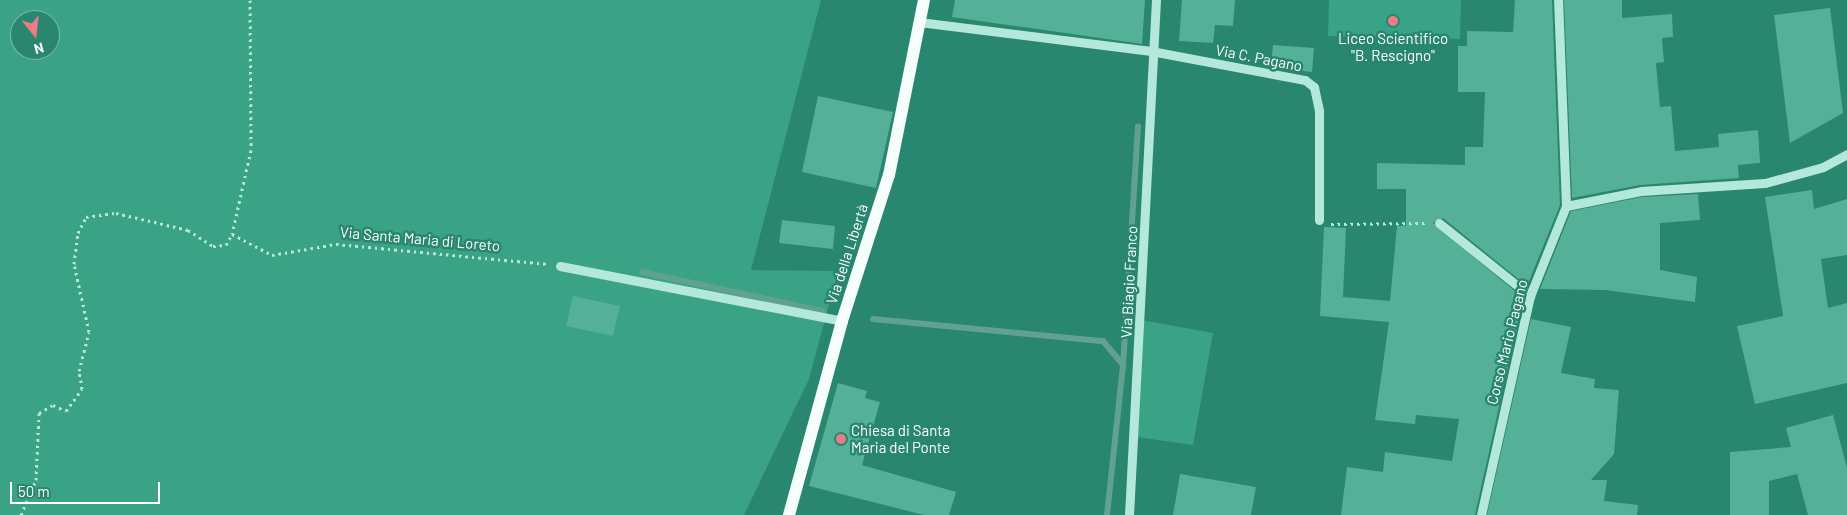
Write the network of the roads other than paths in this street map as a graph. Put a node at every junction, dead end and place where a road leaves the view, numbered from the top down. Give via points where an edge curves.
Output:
1 (924, 0) edge
2 (1156, 0) edge
3 (1558, 0) edge
4 (919, 22) junction
5 (1151, 51) junction
6 (1847, 154) edge
7 (1566, 206) junction
8 (1318, 220) road end
9 (1440, 224) road end
10 (560, 266) road end
11 (1530, 296) junction
12 (842, 321) junction
13 (789, 515) edge
14 (1129, 515) edge
15 (1481, 515) edge

1 - 4 main road, Via della Libertà
2 - 5 street, Via Biagio Franco
3 - 7 street, Corso Mario Pagano
4 - 5 street, Via C. Pagano
4 - 12 main road, Via della Libertà via 889,175
5 - 8 street, Via C. Pagano via 1305,80 1314,88 1319,111
5 - 14 street, Via Biagio Franco via 1153,100
6 - 7 street via 1823,167 1765,183 1641,191
7 - 11 street, Corso Mario Pagano
9 - 11 street
10 - 12 street
11 - 15 street, Corso Mario Pagano
12 - 13 main road, Via della Libertà

